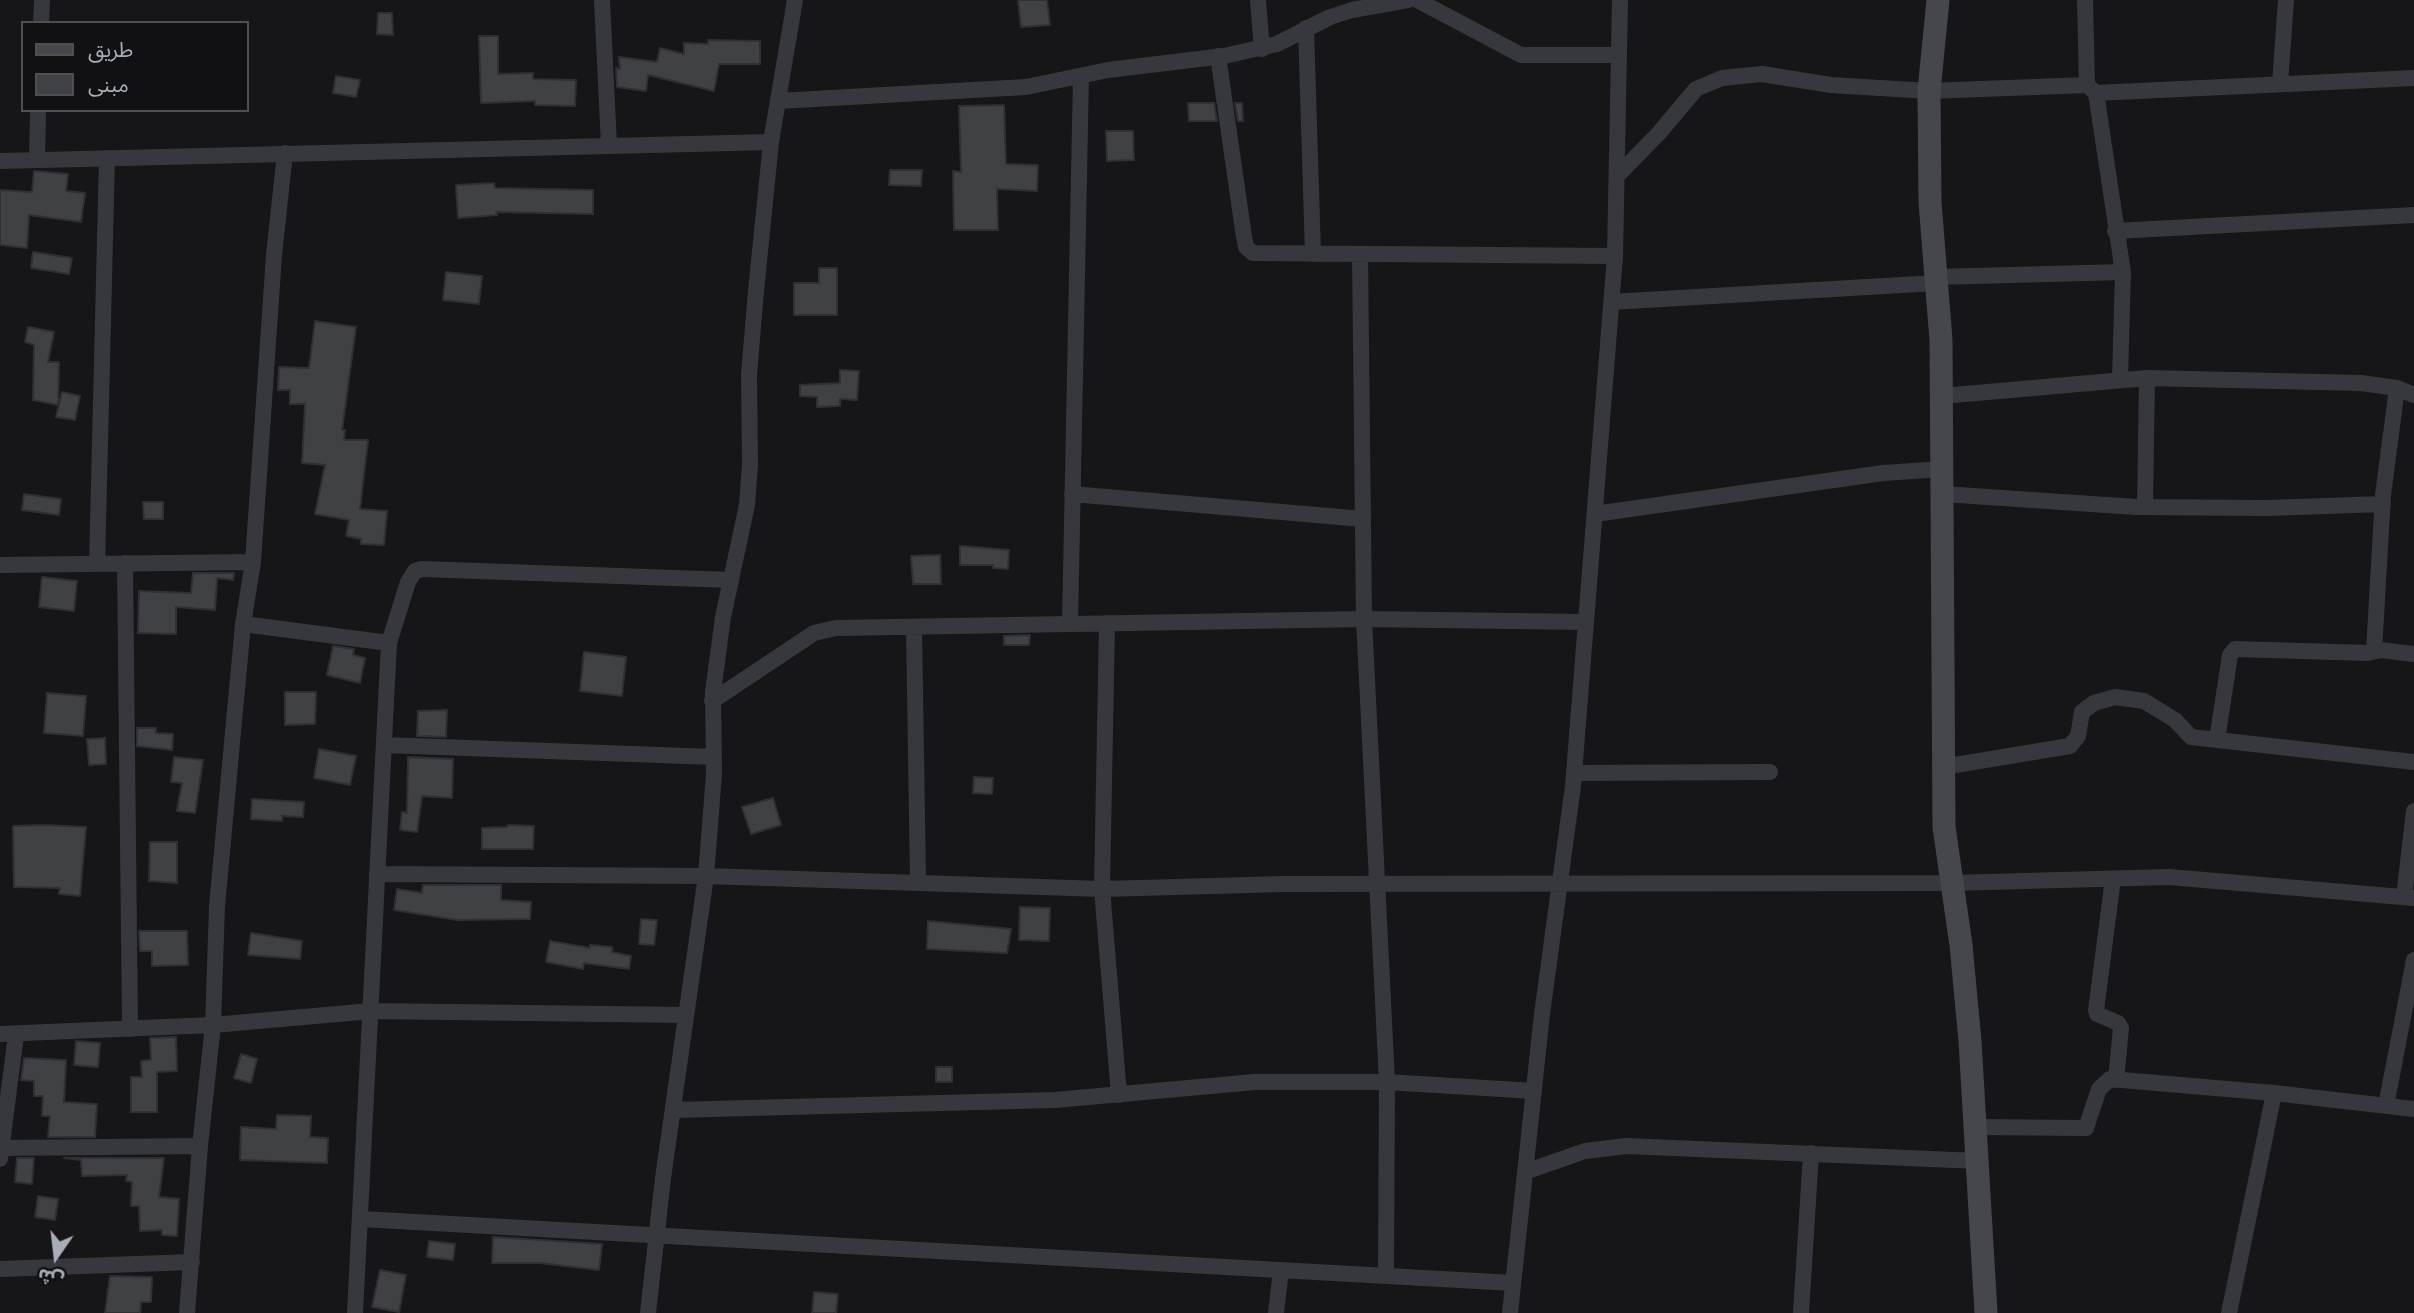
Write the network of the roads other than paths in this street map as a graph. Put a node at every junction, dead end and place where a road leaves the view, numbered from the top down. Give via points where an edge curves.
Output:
1 (42, 0) edge
2 (602, 0) edge
3 (795, 0) edge
4 (1258, 0) edge
5 (1356, 0) edge
6 (1408, 0) edge
7 (1417, 0) edge
8 (1620, 0) edge
9 (1938, 0) edge
10 (2084, 0) edge
11 (2286, 0) edge
12 (1374, 6) junction
13 (41, 21) edge
14 (1306, 28) junction
15 (1262, 49) junction
16 (1619, 55) junction
17 (1218, 56) junction
18 (1081, 76) junction
19 (2414, 78) edge
20 (2280, 84) junction
21 (2092, 89) junction
22 (1929, 91) junction
23 (778, 101) junction
24 (38, 112) edge
25 (771, 142) junction
26 (609, 145) junction
27 (285, 153) junction
28 (107, 158) junction
29 (0, 160) edge
30 (37, 160) junction
31 (1616, 176) junction
32 (2414, 215) edge
33 (2115, 231) junction
34 (1313, 254) junction
35 (1360, 254) junction
36 (1615, 256) junction
37 (2123, 272) junction
38 (1936, 280) junction
39 (1611, 302) junction
40 (2120, 379) junction
41 (2147, 379) junction
42 (2397, 388) junction
43 (2414, 395) edge
44 (1942, 396) junction
45 (1943, 469) junction
46 (1072, 494) junction
47 (1943, 494) junction
48 (2383, 504) junction
49 (2145, 507) junction
50 (1595, 514) junction
51 (1363, 519) junction
52 (253, 562) junction
53 (125, 563) junction
54 (97, 564) junction
55 (0, 565) edge
56 (731, 580) junction
57 (1364, 619) junction
58 (1586, 622) junction
59 (1107, 623) junction
60 (243, 624) junction
61 (1070, 624) junction
62 (914, 627) junction
63 (389, 643) junction
64 (2374, 650) junction
65 (2414, 654) edge
66 (712, 701) junction
67 (2217, 740) junction
68 (384, 745) junction
69 (714, 757) junction
70 (2414, 762) edge
71 (1942, 767) junction
72 (1770, 772) dead end
73 (1574, 773) junction
74 (2414, 811) edge
75 (377, 874) junction
76 (705, 876) junction
77 (2113, 878) junction
78 (918, 882) junction
79 (1952, 883) junction
80 (1379, 885) junction
81 (1560, 886) junction
82 (1102, 889) junction
83 (2409, 897) edge
84 (2414, 960) edge
85 (371, 1011) junction
86 (686, 1015) junction
87 (213, 1025) junction
88 (130, 1029) junction
89 (8, 1034) edge
90 (2116, 1080) junction
91 (1387, 1082) junction
92 (1534, 1091) junction
93 (2274, 1093) junction
94 (1119, 1095) junction
95 (2386, 1106) junction
96 (2414, 1109) edge
97 (673, 1110) junction
98 (1977, 1127) junction
99 (200, 1146) junction
100 (1811, 1153) junction
101 (1, 1154) edge
102 (1978, 1161) junction
103 (1525, 1172) junction
104 (361, 1219) junction
105 (657, 1234) junction
106 (192, 1262) junction
107 (0, 1269) edge
108 (1281, 1270) junction
109 (1387, 1276) junction
110 (1513, 1283) junction
111 (187, 1313) edge
112 (355, 1313) edge
113 (648, 1313) edge
114 (1276, 1313) edge
115 (1510, 1313) edge
116 (1801, 1313) edge
117 (1986, 1313) edge
118 (2229, 1313) edge

1 - 13 street
2 - 26 street
3 - 23 street
4 - 15 street
5 - 12 street
6 - 12 street
7 - 16 street via 1521,55
8 - 16 street
9 - 22 street
10 - 21 street
11 - 20 street
12 - 14 street
14 - 15 street
14 - 34 street
15 - 17 street
16 - 31 street
17 - 18 street
17 - 34 street via 1246,247 1252,253
18 - 23 street via 984,91
18 - 46 street
19 - 20 street
20 - 21 street
21 - 22 street
21 - 33 street
22 - 31 street via 1831,85 1762,74 1723,78 1696,89
22 - 38 street
23 - 25 street
24 - 30 street
25 - 26 street
25 - 56 street via 749,375 748,497
26 - 27 street
27 - 28 street
27 - 52 street
28 - 30 street
28 - 54 street
29 - 30 street
31 - 36 street
32 - 33 street
33 - 37 street
34 - 35 street
35 - 36 street
35 - 51 street
36 - 39 street
37 - 38 street
37 - 40 street
38 - 39 street
38 - 44 street
39 - 50 street
40 - 41 street
40 - 44 street
41 - 42 street via 2361,383
41 - 49 street
42 - 43 street
42 - 48 street
44 - 45 street
45 - 47 street
45 - 50 street via 1882,473
46 - 51 street
46 - 61 street
47 - 49 street
47 - 71 street
48 - 49 street
48 - 64 street
50 - 58 street
51 - 57 street
52 - 53 street
52 - 60 street
53 - 54 street
53 - 88 street
54 - 55 street
56 - 63 street via 422,569 408,582
56 - 66 street
57 - 58 street
57 - 59 street
57 - 80 street
58 - 73 street
59 - 61 street
59 - 82 street
60 - 63 street
60 - 87 street via 217,906
61 - 62 street
62 - 66 street via 836,628 814,633
62 - 78 street
63 - 68 street
64 - 65 street
64 - 67 street via 2235,649 2230,655
66 - 69 street
67 - 70 street
67 - 71 street via 2191,737 2175,720 2144,701 2115,697 2082,712 2078,736 2070,746
68 - 69 street
68 - 75 street
69 - 76 street
71 - 79 street
72 - 73 street
73 - 81 street
74 - 83 street
75 - 76 street
75 - 85 street
76 - 78 street
76 - 86 street
77 - 79 street
77 - 83 street via 2169,877
77 - 90 street via 2096,1010 2121,1028
78 - 82 street
79 - 81 street
79 - 98 street
80 - 81 street
80 - 82 street
80 - 91 street
81 - 92 street
82 - 94 street
84 - 95 street
85 - 86 street
85 - 87 street
85 - 104 street
86 - 97 street
87 - 88 street
87 - 99 street
88 - 89 street
89 - 101 street
90 - 93 street
90 - 98 street via 2103,1082 2086,1128
91 - 92 street
91 - 94 street via 1255,1082
91 - 109 street
92 - 103 street
93 - 95 street
93 - 118 street
94 - 97 street
95 - 96 street
97 - 105 street
98 - 102 street
99 - 101 street
99 - 106 street
100 - 102 street
100 - 103 street via 1626,1146 1586,1151
100 - 116 street
102 - 117 street
103 - 110 street
104 - 105 street
104 - 112 street
105 - 108 street
105 - 113 street
106 - 107 street
106 - 111 street
108 - 109 street
108 - 114 street
109 - 110 street
110 - 115 street

